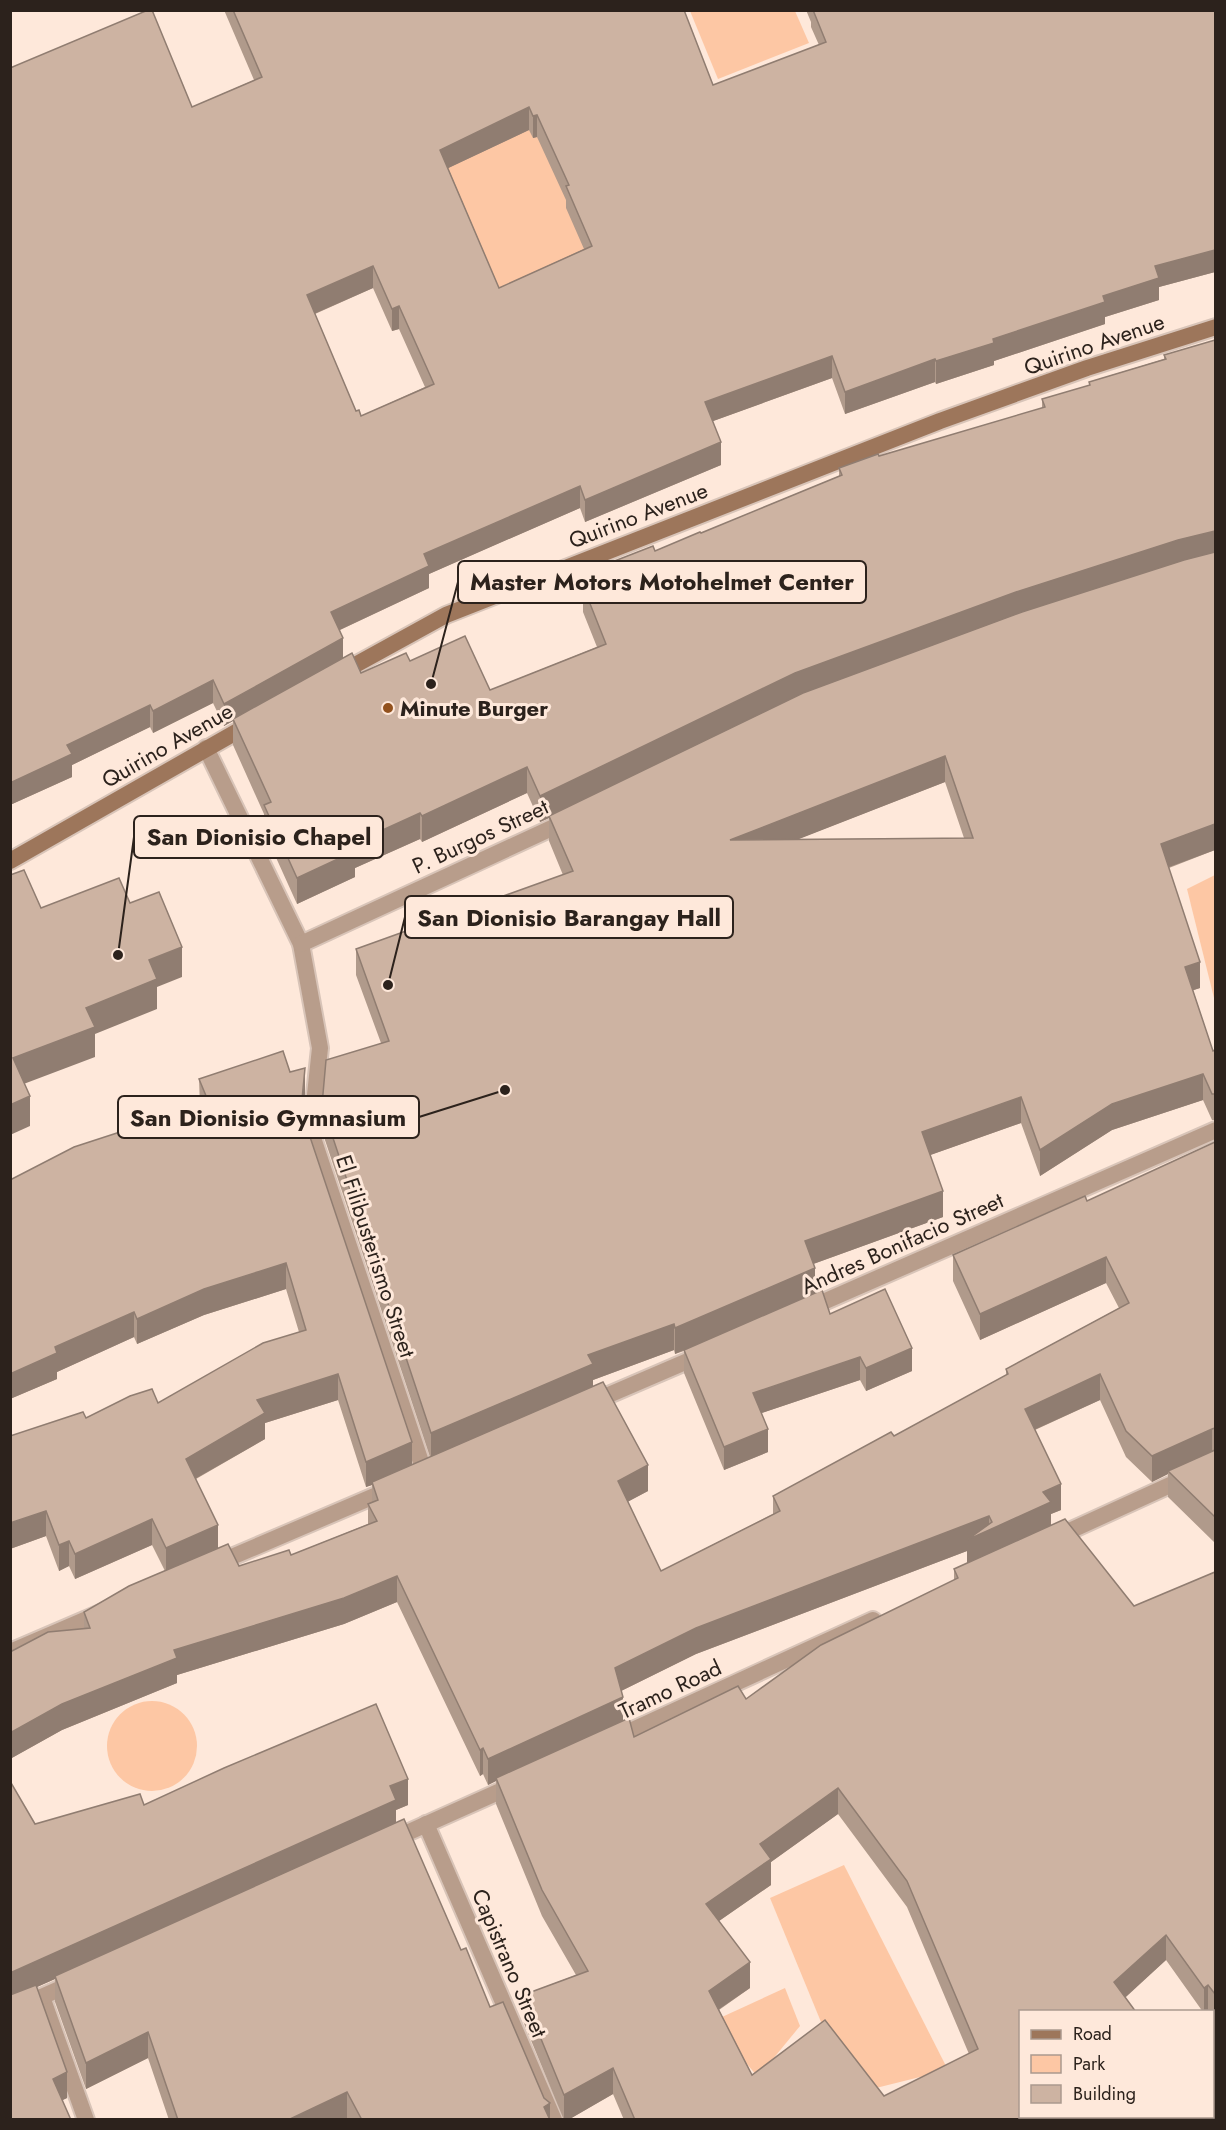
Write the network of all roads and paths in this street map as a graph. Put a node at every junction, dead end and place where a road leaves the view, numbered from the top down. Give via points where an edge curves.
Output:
1 (1215, 327) edge
2 (321, 685) edge
3 (269, 714) edge
4 (206, 748) junction
5 (586, 811) edge
6 (10, 861) edge
7 (301, 944) junction
8 (1215, 1130) edge
9 (794, 1314) edge
10 (719, 1347) edge
11 (578, 1408) edge
12 (1215, 1464) edge
13 (1032, 1548) edge
14 (196, 1572) edge
15 (120, 1605) edge
16 (889, 1613) edge
17 (10, 1652) edge
18 (603, 1744) edge
19 (530, 1777) edge
20 (426, 1824) junction
21 (372, 1848) edge
22 (92, 1974) edge
23 (42, 1997) junction
24 (10, 2011) edge
25 (86, 2120) edge
26 (554, 2120) edge

1 - 2 main road, Quirino Avenue via 940,421 457,611
3 - 4 main road, Quirino Avenue
4 - 6 main road, Quirino Avenue
4 - 7 street, El Filibusterismo Street
5 - 7 street, P. Burgos Street
7 - 14 street, El Filibusterismo Street via 320,1048 311,1132 420,1477
8 - 9 street, Andres Bonifacio Street
10 - 11 street
12 - 13 street
15 - 17 street
16 - 18 street, Tramo Road
19 - 20 street
20 - 21 street
20 - 26 street, Capistrano Street
22 - 23 street
23 - 24 street
23 - 25 street

